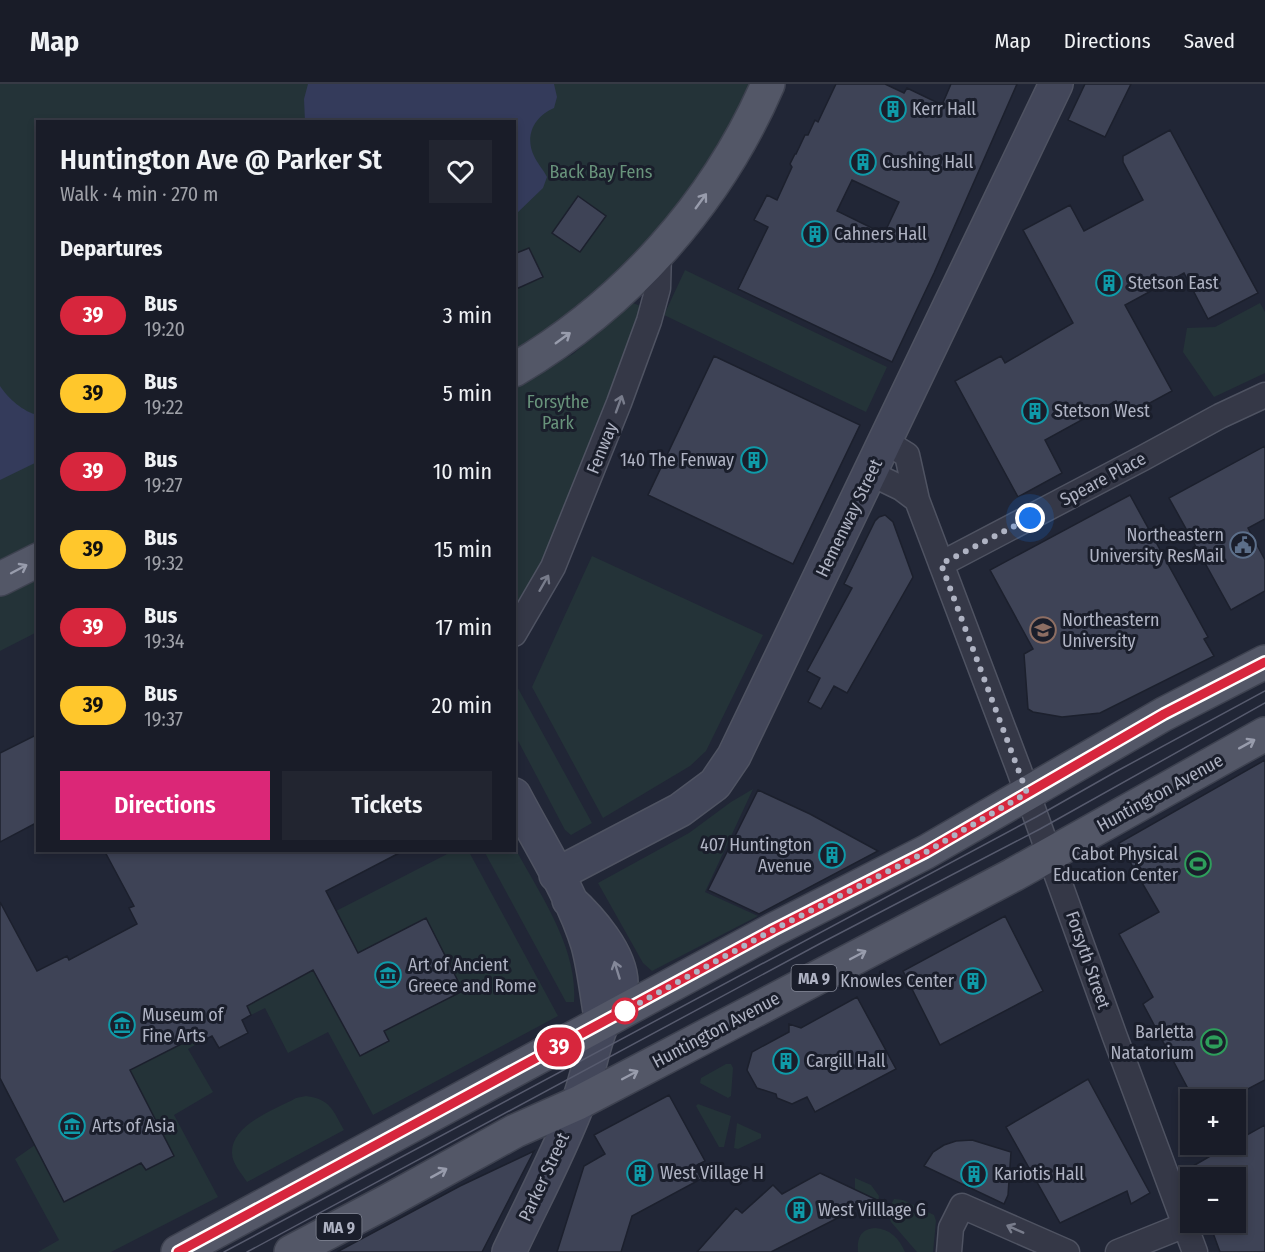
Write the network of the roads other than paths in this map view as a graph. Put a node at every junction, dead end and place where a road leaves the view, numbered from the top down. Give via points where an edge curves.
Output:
1 (768, 84) edge
2 (1056, 84) edge
3 (659, 252) junction
4 (516, 369) edge
5 (1265, 395) edge
6 (886, 442) junction
7 (870, 473) junction
8 (917, 500) junction
9 (36, 561) edge
10 (941, 564) junction
11 (0, 579) edge
12 (516, 631) edge
13 (1265, 662) edge
14 (1265, 734) edge
15 (1027, 793) junction
16 (516, 799) edge
17 (1050, 855) junction
18 (563, 888) junction
19 (602, 1023) junction
20 (578, 1103) junction
21 (1180, 1212) edge
22 (1180, 1227) edge
23 (1188, 1233) edge
24 (178, 1252) edge
25 (291, 1252) edge
26 (509, 1252) edge
27 (949, 1252) edge
28 (1067, 1252) edge
29 (1118, 1252) edge
30 (1195, 1252) edge

3 -> 1 main road via 730,159
2 - 6 main road, Hemenway Street
4 -> 3 main road via 591,317
12 -> 3 street, Fenway via 553,567 608,434 649,321 658,288
5 - 10 street, Speare Place
6 - 7 main road, Hemenway Street
6 - 8 street, Forsyth Street via 906,455
7 - 8 street
7 - 18 main road, Hemenway Street via 734,756 715,784
8 - 10 street, Forsyth Street
11 -> 9 main road
10 - 15 street, Forsyth Street
13 - 15 main road via 1164,714
17 -> 14 main road, Huntington Avenue / MA 9
15 - 17 street, Forsyth Street
15 - 19 main road via 926,852
16 - 18 main road, Parker Street
20 -> 17 main road, Huntington Avenue / MA 9
17 - 21 street, Forsyth Street
18 - 19 main road, Parker Street via 600,934 619,973 620,992
19 - 20 main road, Parker Street
19 - 24 main road
25 -> 20 main road, Huntington Avenue / MA 9 via 515,1131
20 - 26 main road, Parker Street
22 - 29 street
23 - 30 street, Forsyth Street
28 -> 27 street via 962,1206 951,1228

